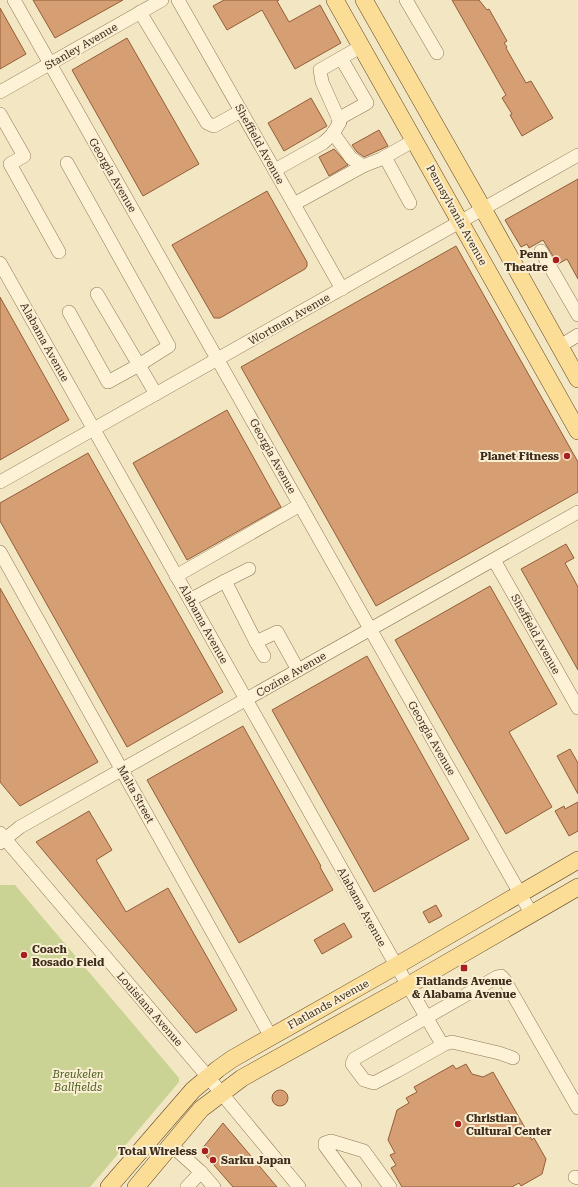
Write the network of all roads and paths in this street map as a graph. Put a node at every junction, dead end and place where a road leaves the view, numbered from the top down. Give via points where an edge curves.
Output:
1 (14, 0) edge
2 (162, 0) edge
3 (178, 0) edge
4 (335, 0) edge
5 (364, 0) edge
6 (406, 0) edge
7 (140, 12) junction
8 (362, 46) junction
9 (437, 53) dead end
10 (341, 58) junction
11 (50, 64) junction
12 (0, 92) edge
13 (241, 111) junction
14 (0, 114) edge
15 (338, 120) junction
16 (334, 133) junction
17 (415, 140) junction
18 (578, 155) edge
19 (385, 157) junction
20 (67, 163) dead end
21 (363, 166) junction
22 (274, 170) junction
23 (410, 203) dead end
24 (294, 204) junction
25 (483, 209) junction
26 (461, 221) junction
27 (541, 251) dead end
28 (59, 252) dead end
29 (0, 263) edge
30 (342, 289) junction
31 (97, 294) dead end
32 (69, 312) dead end
33 (578, 316) edge
34 (578, 335) edge
35 (560, 346) junction
36 (218, 359) junction
37 (139, 365) junction
38 (578, 379) edge
39 (156, 394) junction
40 (94, 429) junction
41 (578, 430) edge
42 (0, 482) edge
43 (300, 505) junction
44 (578, 512) edge
45 (0, 552) edge
46 (494, 560) junction
47 (248, 569) dead end
48 (176, 576) junction
49 (225, 582) junction
50 (190, 600) junction
51 (370, 629) junction
52 (256, 642) junction
53 (264, 656) dead end
54 (298, 670) junction
55 (246, 700) junction
56 (578, 708) edge
57 (122, 769) junction
58 (2, 838) edge
59 (578, 860) edge
60 (578, 886) edge
61 (520, 893) junction
62 (531, 913) junction
63 (396, 966) junction
64 (407, 986) junction
65 (427, 1018) junction
66 (271, 1037) junction
67 (439, 1039) dead end
68 (513, 1058) dead end
69 (208, 1077) junction
70 (222, 1093) junction
71 (578, 1108) edge
72 (171, 1145) junction
73 (201, 1172) junction
74 (109, 1187) edge
75 (136, 1187) edge
76 (187, 1187) edge
77 (214, 1187) edge
78 (299, 1187) edge
79 (355, 1187) edge
80 (390, 1187) edge

1 - 11 street, Georgia Avenue
2 - 7 street, Stanley Avenue
3 - 13 street, Sheffield Avenue
4 - 8 main road, Pennsylvania Avenue
5 - 25 main road
6 - 9 street
7 - 11 street, Stanley Avenue
7 - 13 street via 207,123 214,126
8 - 10 street
8 - 17 main road, Pennsylvania Avenue
10 - 15 street via 320,70 322,82
10 - 15 street via 367,103
11 - 12 street, Stanley Avenue
11 - 36 street, Georgia Avenue
13 - 22 street, Sheffield Avenue
14 - 28 street via 24,156 10,164
15 - 16 street via 340,122
16 - 21 street via 351,158
16 - 22 street via 323,143
17 - 19 street
17 - 26 main road, Pennsylvania Avenue
18 - 25 street, Wortman Avenue
19 - 21 street
19 - 23 street
20 - 37 street via 169,346
21 - 24 street
22 - 24 street, Sheffield Avenue
24 - 30 street, Sheffield Avenue
25 - 26 street, Wortman Avenue
25 - 35 main road
26 - 30 street, Wortman Avenue
26 - 41 main road, Pennsylvania Avenue
27 - 33 street
29 - 40 street, Alabama Avenue
30 - 36 street, Wortman Avenue
31 - 37 street
32 - 37 street via 108,382
34 - 35 street
35 - 38 main road
36 - 39 street, Wortman Avenue
36 - 43 street, Georgia Avenue
37 - 39 street
39 - 40 street, Wortman Avenue
40 - 42 street, Wortman Avenue
40 - 48 street, Alabama Avenue
43 - 48 street
43 - 51 street, Georgia Avenue
44 - 46 street, Cozine Avenue
45 - 57 street, Malta Street
46 - 51 street, Cozine Avenue
46 - 56 street, Sheffield Avenue
47 - 49 street
48 - 50 street, Alabama Avenue
49 - 50 street
49 - 52 street
50 - 55 street, Alabama Avenue
51 - 54 street, Cozine Avenue
51 - 61 street, Georgia Avenue
52 - 53 street
52 - 54 street via 277,632
54 - 55 street, Cozine Avenue
55 - 57 street, Cozine Avenue
55 - 63 street, Alabama Avenue
57 - 58 street, Cozine Avenue
57 - 66 street, Malta Street
58 - 69 street, Louisiana Avenue
59 - 61 main road, Flatlands Avenue
60 - 62 main road, Flatlands Avenue
61 - 62 street, Georgia Avenue
61 - 63 main road, Flatlands Avenue
62 - 64 main road, Flatlands Avenue
63 - 64 street, Alabama Avenue
63 - 66 main road, Flatlands Avenue
64 - 65 street, Alabama Avenue
64 - 70 main road, Flatlands Avenue via 242,1078
65 - 67 street, Alabama Avenue
65 - 68 street via 354,1059 352,1064 362,1078 374,1083 452,1042
65 - 71 street via 501,976
66 - 69 main road, Flatlands Avenue via 232,1059
69 - 70 street, Louisiana Avenue
69 - 74 main road, Flatlands Avenue via 193,1090
70 - 72 main road, Flatlands Avenue via 201,1109
70 - 78 street, Louisiana Avenue
72 - 73 street
72 - 75 main road, Flatlands Avenue
73 - 76 street
73 - 77 street
79 - 80 street via 325,1143 331,1141 364,1151

